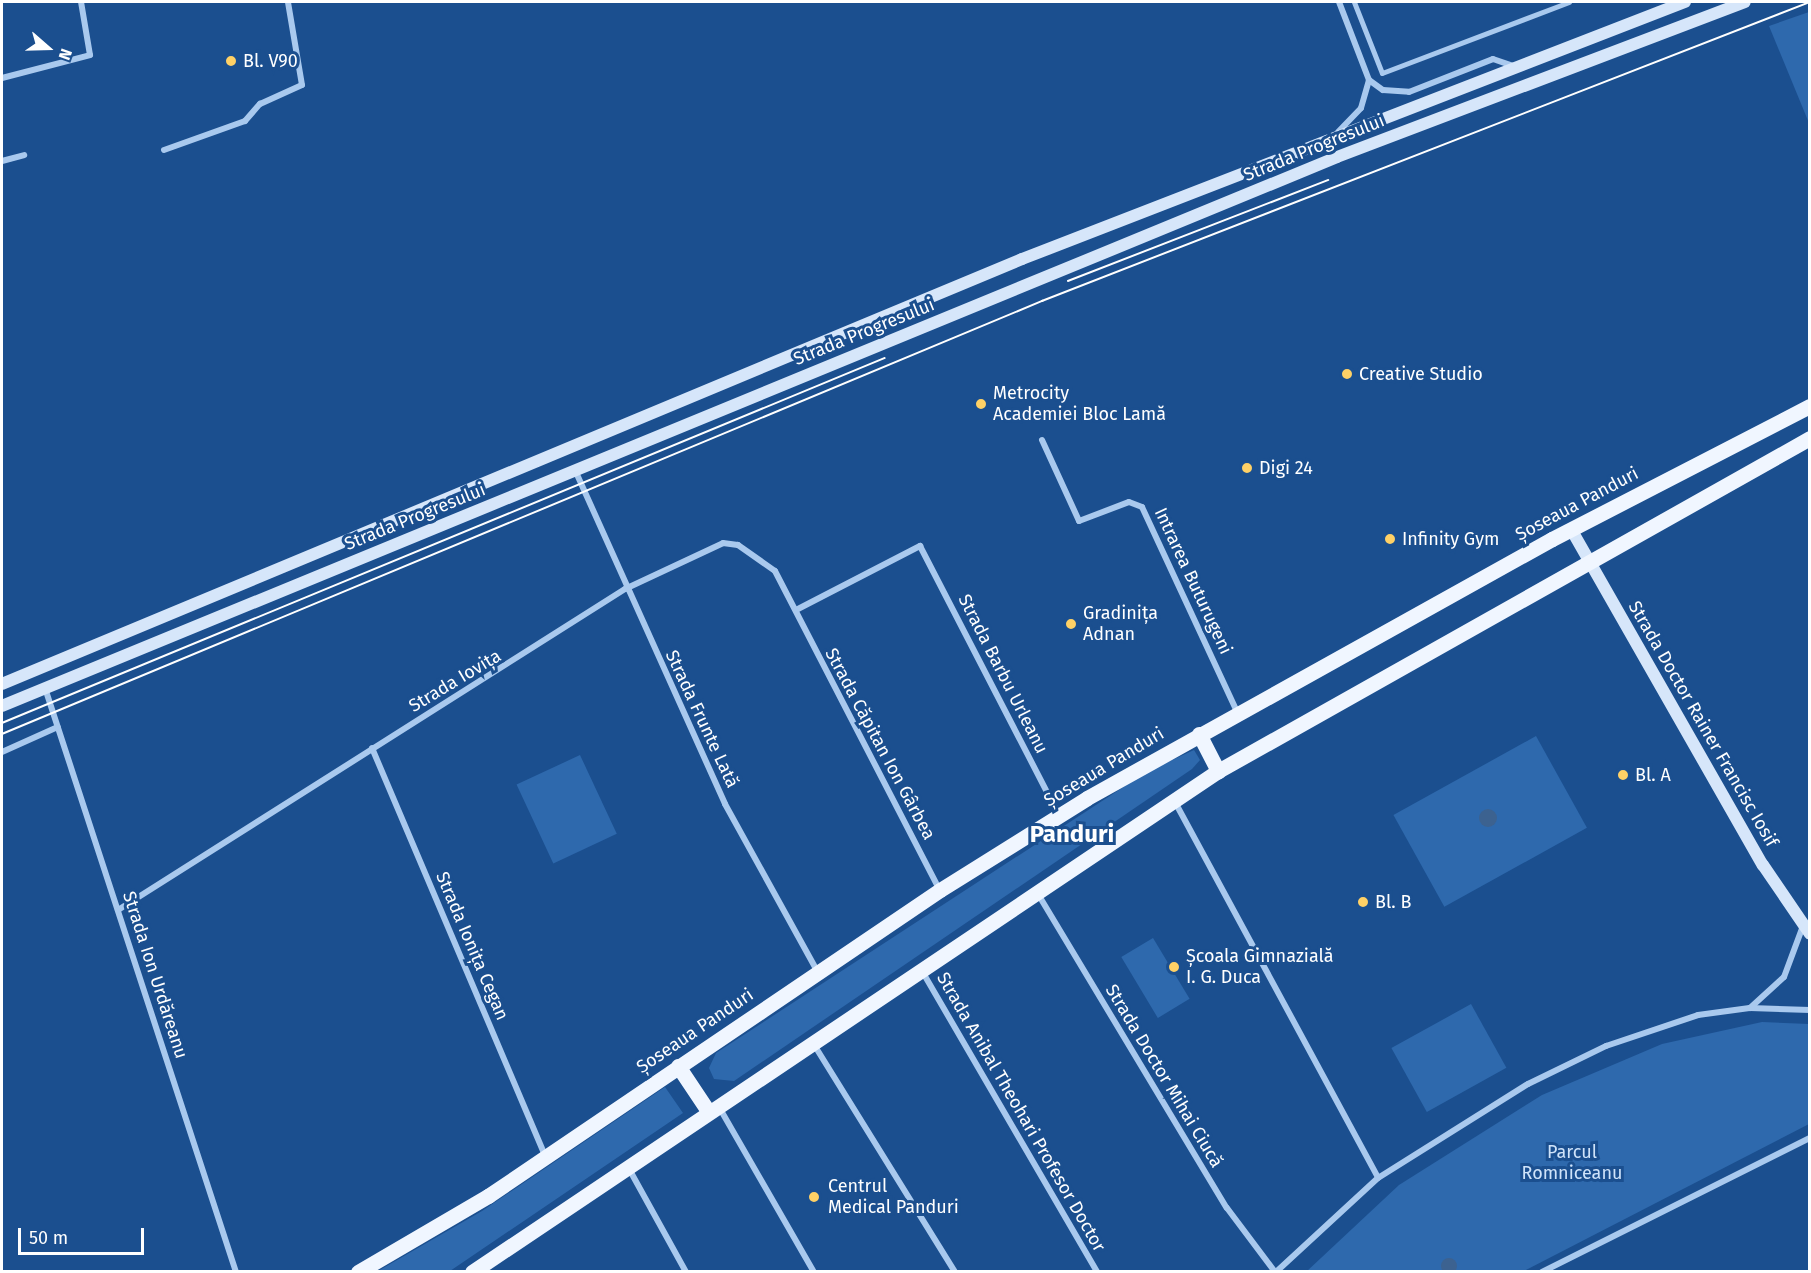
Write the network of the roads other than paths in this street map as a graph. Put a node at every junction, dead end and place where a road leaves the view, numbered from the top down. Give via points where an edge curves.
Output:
1 (81, 2) edge
2 (288, 2) edge
3 (1339, 2) edge
4 (1354, 2) edge
5 (1569, 2) edge
6 (1684, 2) edge
7 (1744, 2) edge
8 (1513, 66) junction
9 (2, 78) edge
10 (1370, 80) junction
11 (1337, 133) junction
12 (164, 150) dead end
13 (24, 155) dead end
14 (2, 161) edge
15 (1203, 188) junction
16 (1210, 209) junction
17 (1809, 406) edge
18 (1809, 438) edge
19 (1042, 440) dead end
20 (566, 449) junction
21 (575, 470) junction
22 (1571, 529) junction
23 (1588, 561) junction
24 (625, 589) junction
25 (796, 610) junction
26 (37, 669) junction
27 (2, 684) edge
28 (45, 688) junction
29 (2, 706) edge
30 (1237, 712) junction
31 (57, 727) junction
32 (1199, 734) junction
33 (372, 748) junction
34 (2, 752) edge
35 (1218, 771) junction
36 (1173, 799) junction
37 (1059, 815) junction
38 (940, 890) junction
39 (1035, 890) junction
40 (118, 910) junction
41 (1806, 930) edge
42 (920, 968) junction
43 (817, 972) junction
44 (1750, 1008) junction
45 (1809, 1010) edge
46 (812, 1040) junction
47 (678, 1066) junction
48 (712, 1107) junction
49 (1809, 1138) edge
50 (544, 1156) junction
51 (627, 1166) junction
52 (1378, 1178) junction
53 (236, 1272) edge
54 (358, 1272) edge
55 (472, 1272) edge
56 (686, 1272) edge
57 (814, 1272) edge
58 (955, 1272) edge
59 (1097, 1272) edge
60 (1276, 1272) edge
61 (1542, 1272) edge

1 - 9 street via 90,55
2 - 12 street via 302,85 260,104 244,120
3 - 10 street
4 - 5 street via 1382,73
6 - 8 main road, Strada Progresului
7 - 16 main road, Strada Progresului
8 - 10 street via 1493,59 1409,92 1383,90
8 - 11 main road, Strada Progresului
10 - 11 street via 1361,108
11 - 15 main road, Strada Progresului
13 - 14 street
15 - 16 main road
15 - 20 main road, Strada Progresului
16 - 21 main road, Strada Progresului
17 - 22 main road, Șoseaua Panduri
18 - 23 main road
19 - 30 street, Intrarea Buturugeni via 1079,521 1130,502 1142,507
20 - 21 main road
20 - 26 main road, Strada Progresului
21 - 24 street, Strada Frunte Lată
21 - 28 main road, Strada Progresului
22 - 23 main road, Strada Doctor Rainer Francisc Iosif
22 - 30 main road, Șoseaua Panduri
23 - 35 main road
23 - 41 main road, Strada Doctor Rainer Francisc Iosif
24 - 25 street, Strada Iovița via 723,543 738,545 775,571
24 - 33 street, Strada Iovița
24 - 43 street, Strada Frunte Lată via 725,804
25 - 37 street, Strada Barbu Urleanu via 920,546
25 - 38 street, Strada Căpitan Ion Gârbea
26 - 27 main road, Strada Progresului
26 - 28 main road
28 - 29 main road, Strada Progresului
28 - 31 street, Strada Ion Urdăreanu
30 - 32 main road, Șoseaua Panduri
31 - 34 street
31 - 40 street, Strada Ion Urdăreanu
32 - 35 main road
32 - 37 main road, Șoseaua Panduri
33 - 40 street, Strada Iovița
33 - 50 street, Strada Ionița Cegan
35 - 36 main road
36 - 39 main road
36 - 52 street
37 - 38 main road, Șoseaua Panduri
38 - 43 main road, Șoseaua Panduri
39 - 42 main road
39 - 60 street, Strada Doctor Mihai Ciucă via 1227,1208
40 - 53 street, Strada Ion Urdăreanu
41 - 44 street via 1784,977
42 - 46 main road
42 - 59 street, Strada Anibal Theohari Profesor Doctor
43 - 47 main road, Șoseaua Panduri
44 - 45 street
44 - 52 street via 1680,1019 1605,1046 1528,1084
46 - 48 main road
46 - 58 street
47 - 48 main road
47 - 50 main road, Șoseaua Panduri
48 - 51 main road
48 - 57 street
49 - 61 street
50 - 54 main road, Șoseaua Panduri
51 - 55 main road
51 - 56 street
52 - 60 street

